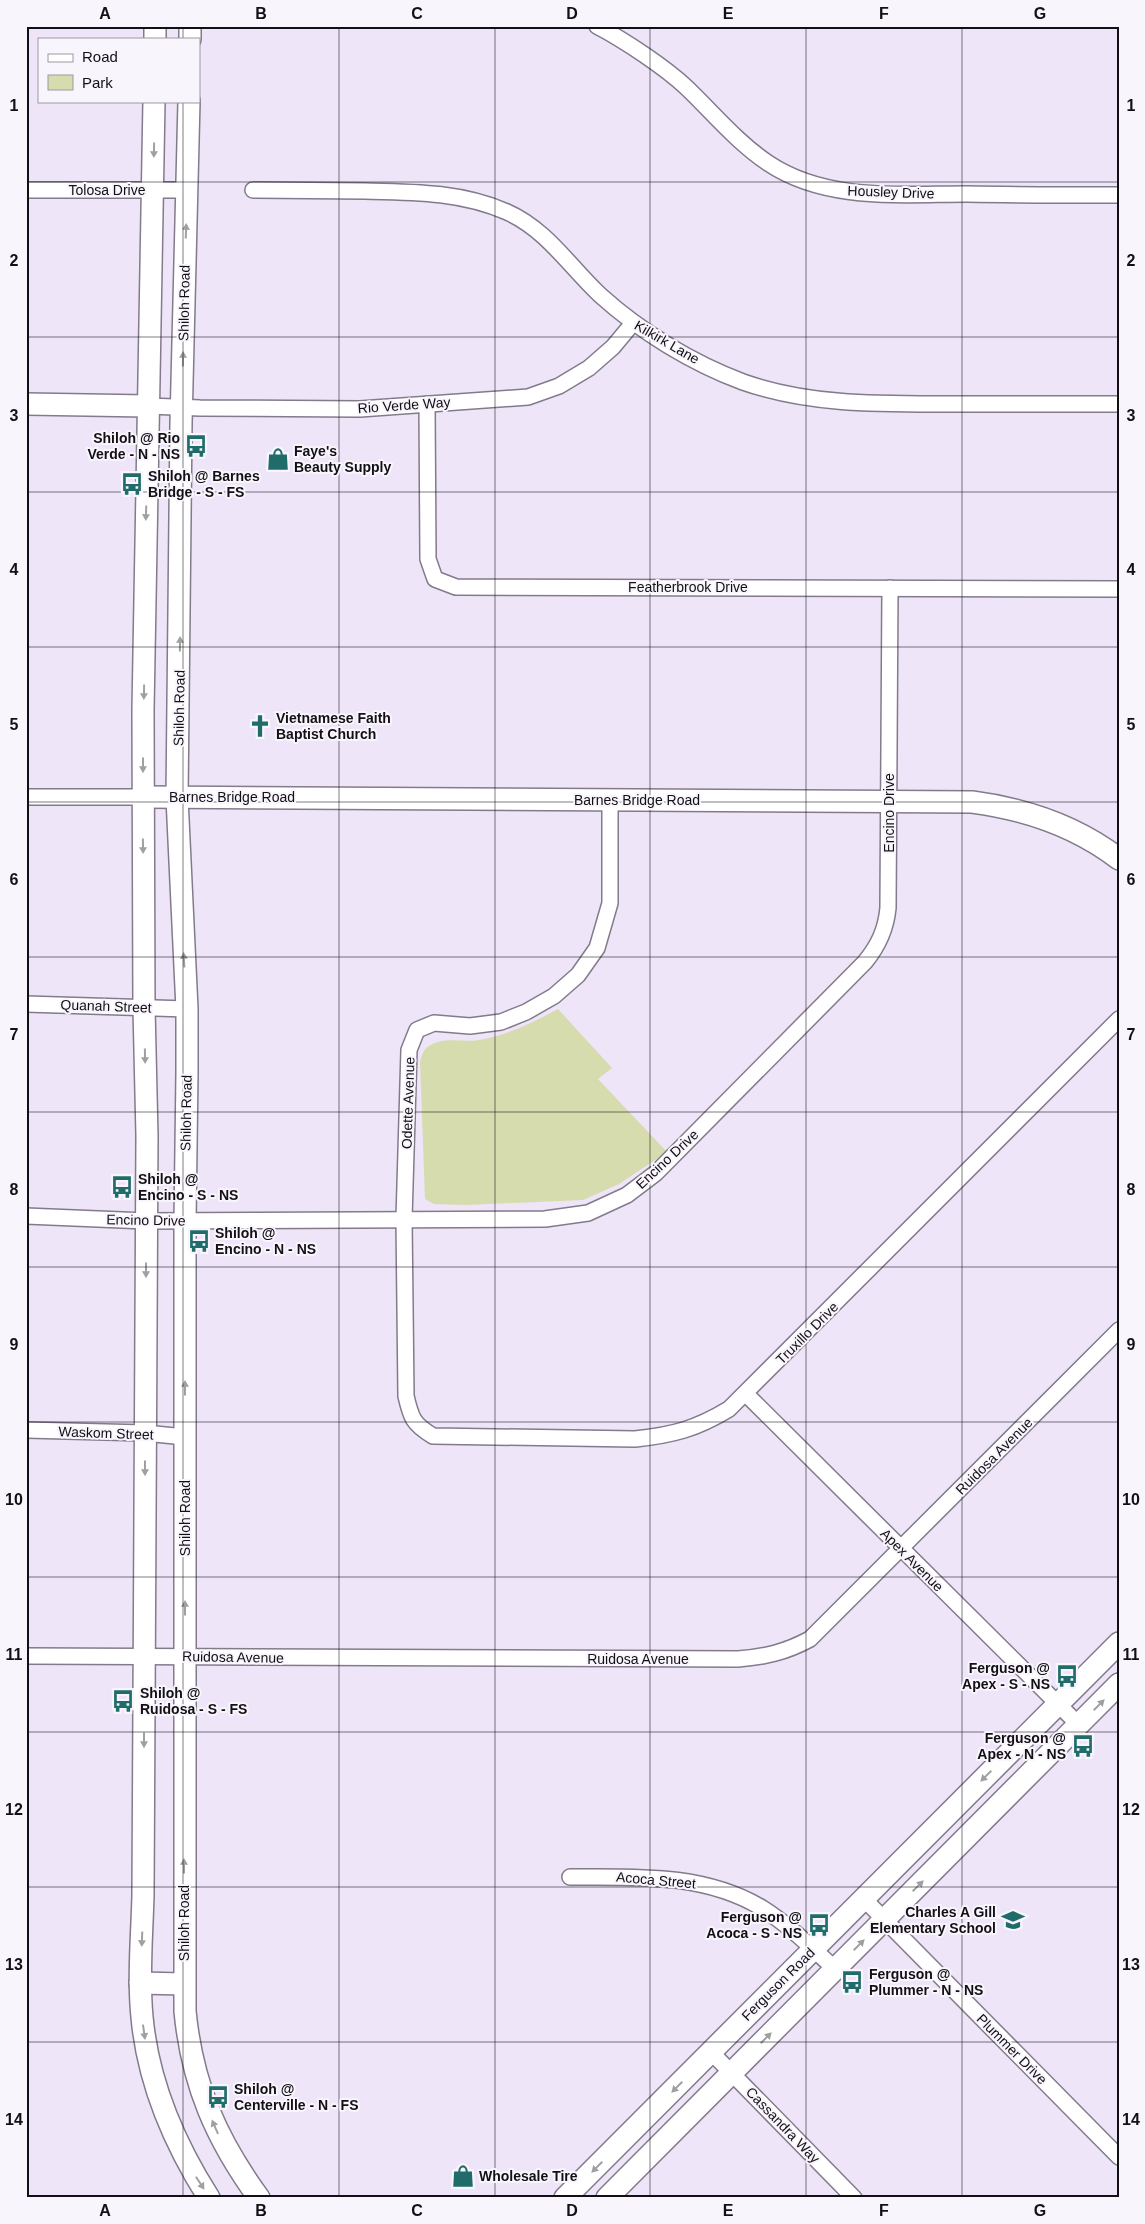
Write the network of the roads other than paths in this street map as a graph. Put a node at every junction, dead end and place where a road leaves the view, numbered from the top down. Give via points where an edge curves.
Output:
1 (597, 26) edge
2 (154, 102) edge
3 (189, 102) edge
4 (26, 190) edge
5 (187, 190) junction
6 (253, 190) dead end
7 (153, 191) junction
8 (1119, 195) edge
9 (633, 323) junction
10 (26, 404) edge
11 (427, 404) junction
12 (1119, 404) edge
13 (148, 406) junction
14 (182, 407) junction
15 (890, 588) junction
16 (1119, 589) edge
17 (26, 797) edge
18 (143, 797) junction
19 (177, 798) junction
20 (610, 800) junction
21 (889, 801) junction
22 (1119, 859) edge
23 (26, 1004) edge
24 (144, 1008) junction
25 (186, 1009) junction
26 (1119, 1019) edge
27 (26, 1216) edge
28 (404, 1219) junction
29 (185, 1221) junction
30 (146, 1222) junction
31 (1119, 1330) edge
32 (746, 1394) junction
33 (410, 1416) joint
34 (26, 1430) edge
35 (145, 1433) junction
36 (185, 1436) junction
37 (901, 1549) junction
38 (1119, 1642) edge
39 (26, 1656) edge
40 (144, 1657) junction
41 (185, 1657) junction
42 (1119, 1684) edge
43 (1058, 1704) junction
44 (1079, 1725) junction
45 (570, 1877) dead end
46 (864, 1899) junction
47 (883, 1920) junction
48 (813, 1948) junction
49 (835, 1969) junction
50 (140, 1983) junction
51 (184, 1984) junction
52 (711, 2052) junction
53 (732, 2073) junction
54 (1119, 2157) edge
55 (209, 2198) edge
56 (260, 2198) edge
57 (565, 2198) edge
58 (607, 2198) edge
59 (854, 2198) edge

1 - 8 street, Housley Drive via 685,86 767,163 808,183 864,193
2 -> 7 main road
3 - 5 main road, Shiloh Road
4 - 7 street, Tolosa Drive
5 - 7 street, Tolosa Drive
14 -> 5 main road, Shiloh Road
6 - 9 street, Kilkirk Lane via 423,192 467,198 508,212 535,229 599,294
7 - 13 main road
9 - 11 street, Rio Verde Way via 589,368 559,386 528,396
9 - 12 street, Kilkirk Lane via 703,364 743,381 776,392 824,400 868,404
10 - 13 main road
11 - 14 street, Rio Verde Way via 360,409
11 - 15 street, Featherbrook Drive via 428,558 435,579 456,586
13 - 14 street, Rio Verde Way
13 -> 18 main road
19 -> 14 main road, Shiloh Road
15 - 16 street, Featherbrook Drive
15 - 21 street, Encino Drive
17 - 18 street
18 - 19 main road, Barnes Bridge Road
18 -> 24 main road
19 - 20 main road, Barnes Bridge Road
25 -> 19 main road, Shiloh Road
20 - 21 main road, Barnes Bridge Road
20 - 28 street, Odette Avenue via 610,903 597,948 578,975 554,996 501,1022 470,1026 434,1023 417,1030 410,1050
21 - 22 main road, Barnes Bridge Road via 972,802 1007,807 1075,832
21 - 28 street, Encino Drive via 888,908 886,926 876,949 656,1173 627,1195 588,1213 545,1219
23 - 24 street, Quanah Street
24 - 25 street, Quanah Street
24 -> 30 main road
25 - 29 main road, Shiloh Road
26 - 32 street, Truxillo Drive
27 - 30 street, Encino Drive
28 - 29 street, Encino Drive
28 - 33 street, Odette Avenue via 406,1396
29 - 30 street, Encino Drive
36 -> 29 main road, Shiloh Road
30 -> 35 main road
31 - 37 street, Ruidosa Avenue
32 - 33 street, Truxillo Drive via 729,1409 703,1424 667,1436 635,1439 433,1436
32 - 37 street, Apex Avenue
34 - 35 street, Waskom Street
35 - 36 street, Waskom Street
35 -> 40 main road
41 -> 36 main road, Shiloh Road
37 - 41 street, Ruidosa Avenue via 810,1639 764,1658
37 - 43 street, Apex Avenue
38 - 43 main road, Ferguson Road
39 - 40 street, Ruidosa Avenue
40 - 41 street, Ruidosa Avenue
40 -> 50 main road
51 -> 41 main road, Shiloh Road
44 -> 42 main road, Ferguson Road
43 - 44 street, Apex Avenue
43 -> 46 main road, Ferguson Road
47 -> 44 main road, Ferguson Road
45 - 48 street, Acoca Street via 653,1877 707,1885 762,1908
46 - 47 street, Plummer Drive
46 - 48 main road, Ferguson Road
49 -> 47 main road, Ferguson Road
47 - 54 street, Plummer Drive
48 - 49 street, Acoca Street
48 - 52 main road, Ferguson Road
53 -> 49 main road, Ferguson Road
50 - 51 main road
50 -> 55 main road via 147,2053 155,2087 177,2141
56 -> 51 main road, Shiloh Road via 222,2142 206,2106 189,2047
52 - 53 street, Cassandra Way
52 -> 57 main road, Ferguson Road
53 - 58 main road, Ferguson Road
53 - 59 street, Cassandra Way

